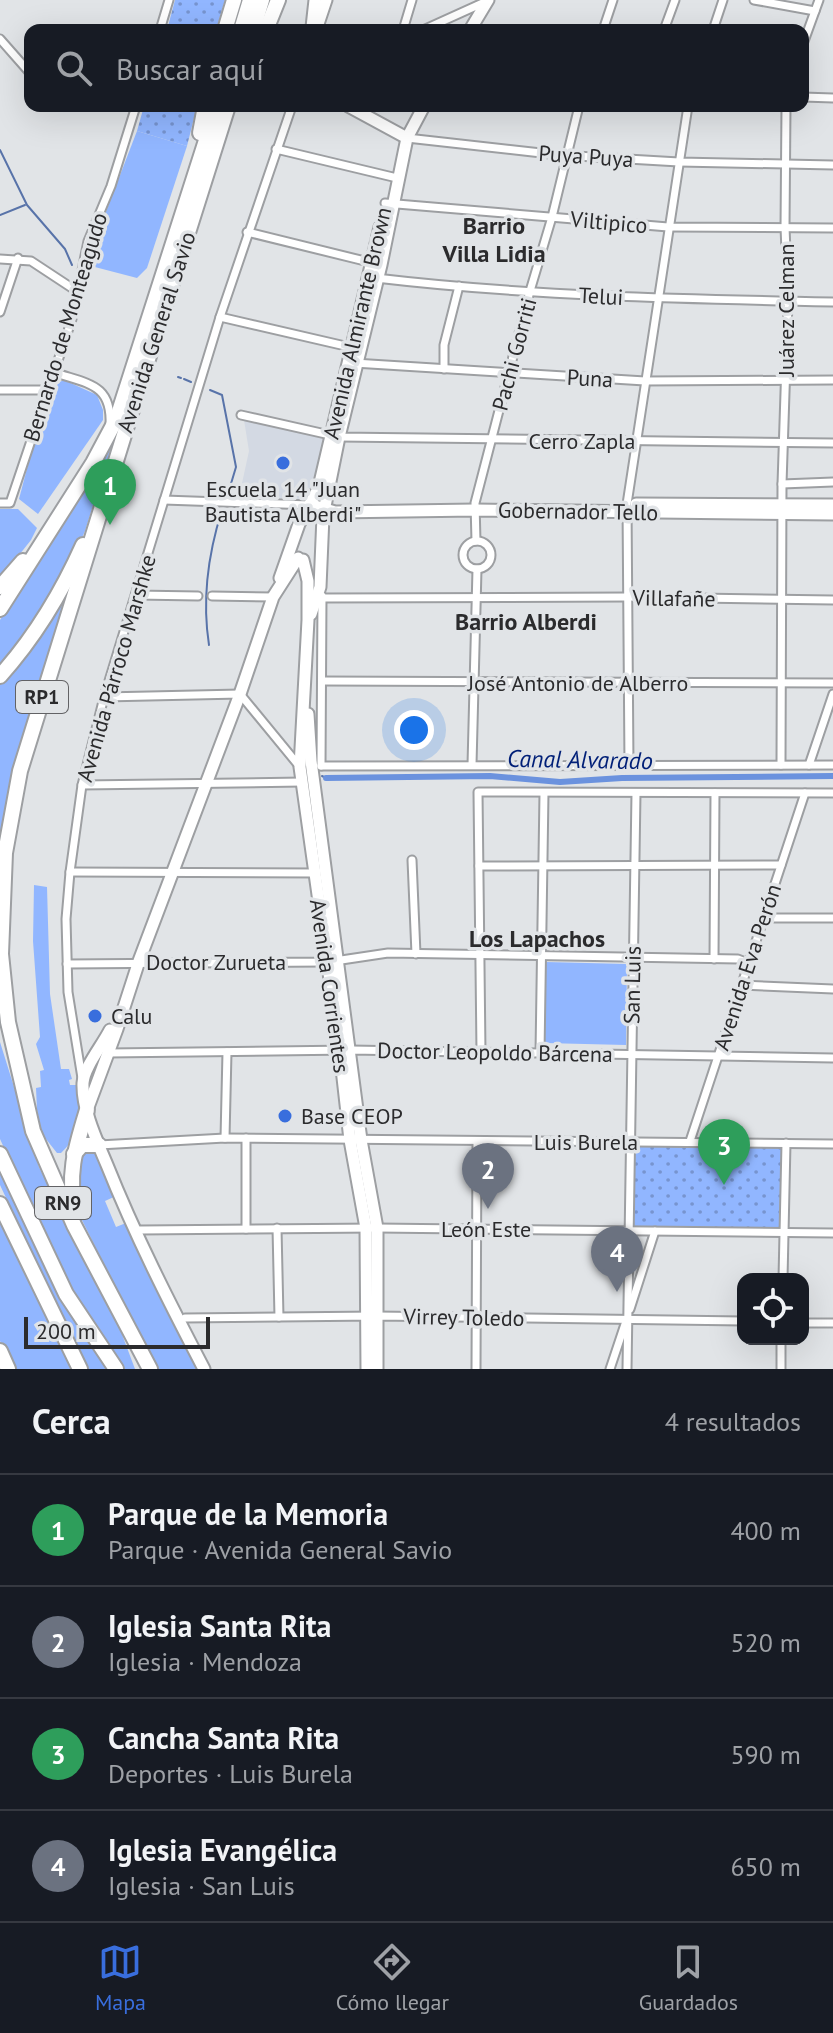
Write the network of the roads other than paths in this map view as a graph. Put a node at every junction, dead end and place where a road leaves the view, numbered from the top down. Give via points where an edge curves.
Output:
1 (169, 0) edge
2 (234, 0) edge
3 (250, 0) edge
4 (262, 0) edge
5 (278, 0) edge
6 (315, 0) edge
7 (326, 0) edge
8 (412, 0) edge
9 (613, 0) edge
10 (675, 0) edge
11 (723, 0) edge
12 (754, 0) edge
13 (819, 0) edge
14 (483, 2) edge
15 (815, 11) junction
16 (162, 24) edge
17 (227, 24) edge
18 (243, 24) edge
19 (255, 24) edge
20 (268, 24) edge
21 (314, 24) edge
22 (316, 24) edge
23 (405, 24) edge
24 (436, 24) edge
25 (467, 24) edge
26 (473, 24) edge
27 (605, 24) edge
28 (666, 24) edge
29 (715, 24) edge
30 (809, 28) edge
31 (0, 39) edge
32 (0, 46) edge
33 (24, 68) edge
34 (24, 74) edge
35 (809, 97) edge
36 (833, 98) edge
37 (134, 112) edge
38 (204, 112) edge
39 (215, 112) edge
40 (226, 112) edge
41 (235, 112) edge
42 (290, 112) edge
43 (359, 112) edge
44 (414, 112) edge
45 (420, 112) edge
46 (578, 112) edge
47 (687, 112) edge
48 (786, 112) edge
49 (404, 137) junction
50 (276, 149) junction
51 (568, 155) junction
52 (679, 162) junction
53 (787, 165) junction
54 (833, 165) edge
55 (394, 178) junction
56 (389, 203) junction
57 (552, 217) junction
58 (668, 227) junction
59 (785, 227) junction
60 (833, 228) edge
61 (247, 232) junction
62 (181, 236) junction
63 (18, 258) junction
64 (0, 259) edge
65 (377, 264) junction
66 (374, 278) junction
67 (459, 286) junction
68 (530, 291) junction
69 (78, 292) junction
70 (658, 299) junction
71 (788, 301) junction
72 (833, 302) edge
73 (0, 312) edge
74 (220, 317) junction
75 (357, 348) junction
76 (353, 363) junction
77 (444, 369) junction
78 (53, 372) junction
79 (509, 373) junction
80 (833, 380) edge
81 (645, 381) junction
82 (786, 381) junction
83 (0, 390) edge
84 (46, 390) junction
85 (133, 406) junction
86 (241, 415) dead end
87 (109, 435) junction
88 (335, 437) junction
89 (491, 440) junction
90 (636, 441) junction
91 (785, 443) junction
92 (833, 443) edge
93 (833, 482) edge
94 (782, 484) junction
95 (164, 500) junction
96 (0, 503) edge
97 (833, 505) edge
98 (475, 506) junction
99 (318, 507) junction
100 (627, 508) junction
101 (782, 510) junction
102 (833, 514) edge
103 (50, 531) junction
104 (293, 540) junction
105 (476, 541) junction
106 (321, 545) junction
107 (300, 559) junction
108 (477, 569) junction
109 (0, 587) edge
110 (276, 592) junction
111 (322, 593) junction
112 (136, 595) junction
113 (198, 596) dead end
114 (212, 596) dead end
115 (628, 597) junction
116 (781, 599) junction
117 (475, 600) junction
118 (833, 600) edge
119 (0, 609) edge
120 (308, 620) junction
121 (0, 676) edge
122 (323, 681) junction
123 (474, 682) junction
124 (627, 683) junction
125 (833, 683) edge
126 (781, 684) junction
127 (240, 694) junction
128 (833, 694) edge
129 (104, 697) junction
130 (305, 698) junction
131 (472, 765) junction
132 (629, 765) junction
133 (781, 765) junction
134 (809, 765) junction
135 (833, 765) edge
136 (300, 767) junction
137 (317, 769) junction
138 (303, 782) junction
139 (205, 783) junction
140 (82, 785) junction
141 (544, 793) junction
142 (636, 793) junction
143 (715, 793) junction
144 (805, 793) junction
145 (833, 793) edge
146 (412, 860) dead end
147 (635, 865) junction
148 (715, 865) junction
149 (781, 865) junction
150 (479, 866) junction
151 (543, 866) junction
152 (70, 872) junction
153 (321, 873) junction
154 (171, 875) junction
155 (763, 918) junction
156 (833, 918) edge
157 (416, 954) junction
158 (480, 955) junction
159 (542, 956) junction
160 (633, 957) junction
161 (714, 959) junction
162 (139, 961) junction
163 (333, 962) junction
164 (748, 963) junction
165 (67, 964) junction
166 (741, 985) junction
167 (833, 989) edge
168 (2, 990) edge
169 (123, 1005) junction
170 (0, 1032) edge
171 (346, 1051) junction
172 (227, 1052) junction
173 (481, 1052) junction
174 (108, 1053) junction
175 (540, 1053) junction
176 (631, 1054) junction
177 (718, 1055) junction
178 (833, 1058) edge
179 (101, 1073) junction
180 (84, 1078) junction
181 (88, 1106) junction
182 (30, 1122) junction
183 (225, 1138) junction
184 (246, 1138) junction
185 (356, 1140) junction
186 (477, 1141) junction
187 (690, 1141) junction
188 (630, 1142) junction
189 (786, 1143) junction
190 (833, 1144) edge
191 (102, 1145) junction
192 (0, 1154) edge
193 (74, 1154) junction
194 (0, 1204) edge
195 (277, 1228) junction
196 (371, 1228) junction
197 (246, 1229) junction
198 (477, 1229) junction
199 (140, 1230) junction
200 (628, 1231) junction
201 (655, 1231) junction
202 (785, 1233) junction
203 (833, 1233) edge
204 (783, 1273) edge
205 (105, 1280) junction
206 (372, 1316) junction
207 (279, 1317) junction
208 (477, 1317) junction
209 (185, 1318) junction
210 (627, 1319) junction
211 (737, 1321) edge
212 (809, 1323) edge
213 (833, 1323) edge
214 (127, 1327) junction
215 (781, 1345) edge
216 (0, 1351) edge
217 (8, 1369) edge
218 (80, 1369) edge
219 (116, 1369) edge
220 (142, 1369) edge
221 (150, 1369) edge
222 (204, 1369) edge
223 (211, 1369) edge
224 (367, 1369) edge
225 (377, 1369) edge
226 (476, 1369) edge
227 (610, 1369) edge
228 (627, 1369) edge
229 (781, 1369) edge

1 - 16 street
2 - 17 highway
3 - 18 highway
4 - 19 highway
5 - 20 highway
6 - 21 main road
7 - 22 main road
8 - 23 street
9 - 27 street
10 - 28 street
11 - 29 street
12 - 15 street
13 - 15 street
14 - 24 street
14 - 25 main road
14 - 26 main road
15 - 30 street
31 - 33 street
32 - 34 street
35 - 36 street
37 - 69 street, Bernardo de Monteagudo via 88,241
38 - 62 highway
39 - 62 highway, Avenida General Savio / RP1
40 - 62 highway, Avenida General Savio / RP1
41 - 62 highway
42 - 50 street, Avenida Párroco Marshke
43 - 49 main road, Puya Puya
44 - 49 main road, Avenida Almirante Brown
45 - 49 main road, Avenida Almirante Brown
46 - 51 street, Pachi Gorriti
47 - 52 street
48 - 53 street, Juárez Celman
49 - 51 street, Puya Puya
49 - 55 main road, Avenida Almirante Brown
50 - 55 street
50 - 61 street, Avenida Párroco Marshke
51 - 52 street, Puya Puya
51 - 57 street, Pachi Gorriti
52 - 53 street, Puya Puya
52 - 58 street
53 - 54 street, Puya Puya
53 - 59 street, Juárez Celman
55 - 56 main road, Avenida Almirante Brown
56 - 57 street, Viltipico
56 - 65 main road, Avenida Almirante Brown
57 - 58 street, Viltipico
57 - 68 street, Pachi Gorriti
58 - 59 street, Viltipico
58 - 70 street
59 - 60 street, Viltipico
59 - 71 street, Juárez Celman
61 - 65 street
61 - 74 street, Avenida Párroco Marshke
62 - 85 highway, Avenida General Savio / RP1
62 - 87 highway, Avenida General Savio / RP1
63 - 64 street
63 - 69 street
63 - 73 street
65 - 66 main road, Avenida Almirante Brown
66 - 67 street, Telui
66 - 75 main road, Avenida Almirante Brown
67 - 68 street, Telui
67 - 77 street via 444,345
68 - 70 street, Telui
68 - 79 street, Pachi Gorriti
69 - 78 street, Bernardo de Monteagudo
70 - 71 street, Telui
70 - 81 street
71 - 72 street, Telui
71 - 82 street, Juárez Celman
74 - 75 street
74 - 95 street, Avenida Párroco Marshke
75 - 76 main road, Avenida Almirante Brown
76 - 77 street, Puna
76 - 88 main road, Avenida Almirante Brown
77 - 79 street, Puna
78 - 84 street, Bernardo de Monteagudo
78 - 87 street via 98,387 107,398
79 - 81 street, Puna
79 - 89 street, Pachi Gorriti
80 - 82 street, Puna
81 - 82 street, Puna
81 - 90 street
82 - 91 street, Juárez Celman
83 - 84 street
84 - 96 street, Bernardo de Monteagudo via 10,503
85 - 121 highway, Avenida General Savio / RP1 via 67,579 37,631
85 - 168 highway, RP1 via 15,794 2,895
86 - 88 street, Cerro Zapla
87 - 103 highway, Avenida General Savio / RP1
88 - 89 street, Cerro Zapla
88 - 99 main road, Avenida Almirante Brown
89 - 90 street, Cerro Zapla
89 - 98 street, Pachi Gorriti
90 - 91 street, Cerro Zapla
90 - 100 street
91 - 92 street, Cerro Zapla
91 - 94 street, Juárez Celman
93 - 94 street
94 - 101 street, Juárez Celman
95 - 99 street, Gobernador Tello
95 - 112 street, Avenida Párroco Marshke
97 - 101 main road, Gobernador Tello
98 - 99 main road, Gobernador Tello via 335,512
98 - 100 main road, Gobernador Tello
98 - 105 street, Pachi Gorriti
99 - 104 main road, Avenida Almirante Brown
99 - 106 main road, Avenida Almirante Brown
100 - 101 main road, Gobernador Tello
100 - 115 street
101 - 102 main road, Gobernador Tello
101 - 116 street, Juárez Celman
103 - 109 highway
103 - 119 highway
104 - 106 main road via 311,531
104 - 107 main road
104 - 110 main road, Avenida Almirante Brown
105 - 108 street via 463,554
105 - 108 street via 485,543 492,555
106 - 107 main road via 316,559
106 - 111 main road, Avenida Corrientes
107 - 110 main road
107 - 120 main road, Avenida Corrientes via 308,581
108 - 117 street
110 - 114 street
110 - 127 main road
111 - 117 street, Villafañe
111 - 120 main road, Avenida Corrientes
111 - 122 street
112 - 113 street
112 - 129 street, Avenida Párroco Marshke
115 - 116 street, Villafañe
115 - 117 street, Villafañe
115 - 124 street
116 - 118 street, Villafañe
116 - 126 street, Juárez Celman
117 - 123 street
120 - 130 main road, Avenida Corrientes
122 - 123 street, José Antonio de Alberro
122 - 137 street
123 - 124 street, José Antonio de Alberro
123 - 131 street
124 - 126 street, José Antonio de Alberro
124 - 132 street
125 - 126 street, José Antonio de Alberro
126 - 133 street, Juárez Celman
127 - 129 street
127 - 136 street
127 - 139 main road
128 - 134 street
129 - 140 street, Avenida Párroco Marshke
130 - 136 main road, Avenida Corrientes
130 - 137 main road, Avenida Corrientes
131 - 132 street
131 - 137 street
132 - 133 street
133 - 134 street
134 - 135 street
136 - 138 main road, Avenida Corrientes
137 - 153 main road, Avenida Corrientes
138 - 139 street
138 - 153 main road, Avenida Corrientes
139 - 140 street
139 - 154 main road
140 - 152 street, Avenida Párroco Marshke
141 - 142 street
141 - 150 street via 478,792
141 - 151 street
142 - 143 street
142 - 147 street, San Luis
143 - 144 street
143 - 148 street
144 - 145 street
144 - 149 street, Avenida Eva Perón
146 - 157 street
147 - 148 street
147 - 151 street
147 - 160 street, San Luis
148 - 149 street
148 - 161 street
149 - 155 street, Avenida Eva Perón
150 - 151 street
150 - 158 street
151 - 159 street
152 - 154 street
152 - 165 street, Avenida Párroco Marshke
153 - 154 street
153 - 163 main road, Avenida Corrientes
154 - 162 main road
155 - 156 street
155 - 164 street, Avenida Eva Perón
157 - 158 street, Doctor Zurueta
157 - 163 street, Doctor Zurueta
158 - 159 street, Doctor Zurueta
158 - 173 street
159 - 160 street, Doctor Zurueta
159 - 175 street
160 - 161 street, Doctor Zurueta
160 - 176 street, San Luis
161 - 164 street, Doctor Zurueta
162 - 163 street, Doctor Zurueta
162 - 165 street, Doctor Zurueta
162 - 169 main road
163 - 171 main road, Avenida Corrientes
164 - 166 street, Avenida Eva Perón
165 - 180 street, Avenida Párroco Marshke
166 - 167 street
166 - 177 street, Avenida Eva Perón
168 - 182 highway, RN9
169 - 174 main road
169 - 180 main road
170 - 182 highway
171 - 172 street, Doctor Leopoldo Bárcena
171 - 173 street, Doctor Leopoldo Bárcena
171 - 185 main road, Avenida Corrientes
172 - 174 street, Doctor Leopoldo Bárcena
172 - 183 street
173 - 175 street, Doctor Leopoldo Bárcena
174 - 179 main road
175 - 176 street, Doctor Leopoldo Bárcena
176 - 177 street, Doctor Leopoldo Bárcena
176 - 188 street, San Luis
177 - 178 street, Doctor Leopoldo Bárcena
177 - 187 street, Avenida Eva Perón
179 - 180 main road
179 - 181 main road
180 - 181 main road, Avenida Párroco Marshke
181 - 191 main road, Avenida Párroco Marshke
181 - 193 highway
182 - 205 highway, RN9 via 62,1200
183 - 184 street, Luis Burela
183 - 191 street, Luis Burela
184 - 185 street, Luis Burela
184 - 197 street
185 - 186 street, Luis Burela
185 - 196 main road, Avenida Corrientes
186 - 188 street, Luis Burela
186 - 198 street
187 - 188 street, Luis Burela
187 - 189 street, Luis Burela
188 - 200 street, San Luis
189 - 190 street, Luis Burela
189 - 202 street
191 - 193 highway via 82,1145
191 - 199 main road, Avenida Párroco Marshke
191 - 222 main road, Avenida Párroco Marshke via 133,1230
192 - 219 highway via 66,1294
193 - 205 highway via 71,1194 76,1215
194 - 218 highway
195 - 196 street, León Este
195 - 197 street, León Este
195 - 207 street
196 - 198 street, León Este
196 - 206 main road, Avenida Corrientes
197 - 199 street, León Este
198 - 200 street, León Este
198 - 208 street
199 - 209 main road, Avenida Párroco Marshke
200 - 201 street, León Este
200 - 210 street, San Luis
201 - 202 street, León Este
201 - 210 street
202 - 203 street, León Este
202 - 204 street
205 - 214 highway, RN9
206 - 207 street, Virrey Toledo
206 - 208 street, Virrey Toledo
206 - 224 main road, Avenida Corrientes
206 - 225 main road, Avenida Corrientes
207 - 209 street, Virrey Toledo
208 - 210 street, Virrey Toledo
208 - 226 street
209 - 223 main road, Avenida Párroco Marshke
210 - 211 street, Virrey Toledo
210 - 227 street
210 - 228 street, San Luis
212 - 213 street
214 - 220 highway, RN9
214 - 221 highway
215 - 229 street
216 - 217 highway

